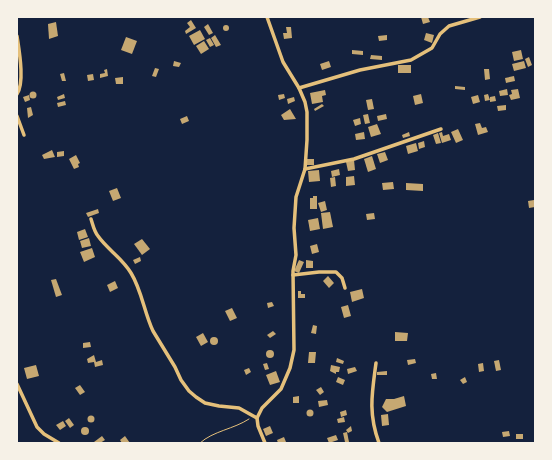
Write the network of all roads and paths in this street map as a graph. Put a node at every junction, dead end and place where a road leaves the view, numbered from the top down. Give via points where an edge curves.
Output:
1 (267, 17) edge
2 (480, 17) edge
3 (17, 36) edge
4 (299, 88) junction
5 (17, 94) edge
6 (17, 116) edge
7 (441, 129) dead end
8 (24, 135) dead end
9 (304, 169) junction
10 (91, 219) dead end
11 (293, 274) junction
12 (344, 288) dead end
13 (376, 363) dead end
14 (17, 384) edge
15 (253, 416) junction
16 (258, 418) junction
17 (59, 443) edge
18 (200, 443) edge
19 (265, 443) edge
20 (379, 443) edge

1 - 4 street via 283,62
2 - 4 street via 450,26 440,34 432,48 411,60
3 - 5 street via 20,70 20,90
4 - 9 street via 307,112
6 - 8 street
7 - 9 street via 354,159
9 - 11 street via 296,198 296,255
10 - 15 street via 98,237 131,273 140,291 153,331 189,391 205,403 239,408
11 - 12 street via 336,272 342,278
11 - 16 street via 294,350 290,368 281,389 262,408
13 - 20 street via 371,401 373,423
14 - 17 street via 37,426 44,434
15 - 16 street
15 - 18 path
16 - 19 street via 258,426

